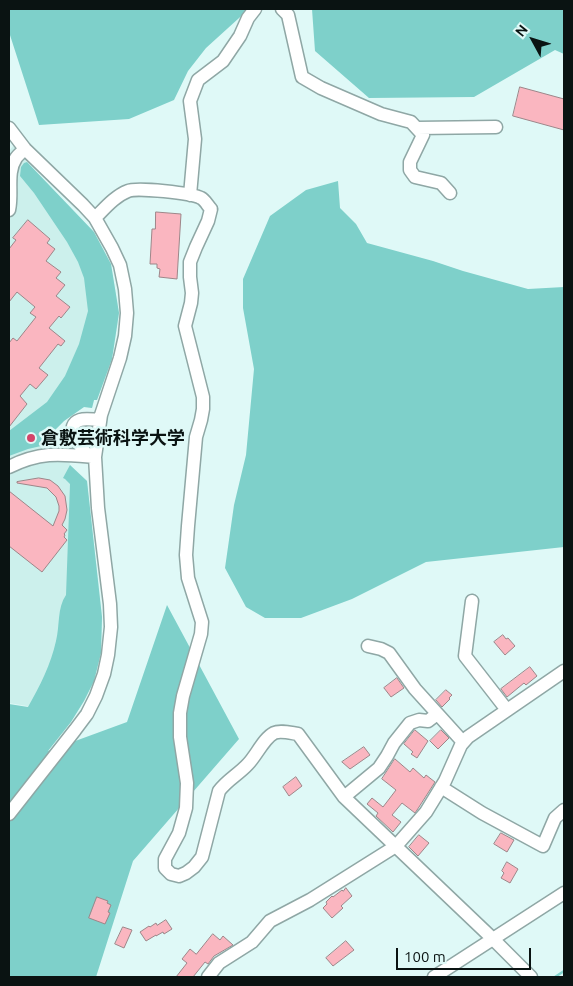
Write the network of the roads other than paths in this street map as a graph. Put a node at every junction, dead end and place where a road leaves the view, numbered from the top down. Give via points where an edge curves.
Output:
1 (255, 9) edge
2 (282, 9) edge
3 (496, 127) dead end
4 (9, 128) edge
5 (417, 128) junction
6 (24, 149) junction
7 (450, 193) dead end
8 (190, 195) junction
9 (9, 210) edge
10 (95, 218) junction
11 (100, 420) junction
12 (91, 457) junction
13 (9, 467) edge
14 (472, 601) dead end
15 (368, 646) dead end
16 (564, 671) edge
17 (507, 710) junction
18 (437, 714) junction
19 (463, 742) junction
20 (441, 787) junction
21 (344, 798) junction
22 (564, 810) edge
23 (9, 814) edge
24 (396, 846) junction
25 (564, 892) edge
26 (493, 939) junction
27 (208, 977) edge
28 (434, 977) edge
29 (531, 977) edge

1 - 8 street via 223,61 198,80 190,100 195,139
2 - 5 street via 288,15 302,77 381,114 411,122
3 - 5 street
4 - 6 street
5 - 7 street via 423,135 410,162 410,170 415,177 442,183
6 - 9 street via 11,169
6 - 10 street
8 - 10 street via 129,190
8 - 21 street via 203,198 211,209 190,262 192,293 185,326 203,397 196,437 186,555 188,578 202,622 180,713 187,783 186,808 179,833 165,859 165,868 179,876 194,867 202,857 219,791 249,763 274,733 298,734
10 - 11 street via 120,265 127,313 120,358
11 - 12 street
11 - 12 street via 82,419 73,427 73,434
12 - 13 street via 47,454
12 - 23 street via 111,627 104,674 87,714
14 - 17 street via 465,656
15 - 18 street via 389,653
16 - 17 street
17 - 19 street
18 - 19 street
18 - 21 street via 428,721 410,723 379,768
19 - 20 street
20 - 22 street via 543,846 555,818
20 - 24 street via 426,812
21 - 24 street
24 - 26 street
24 - 27 street via 270,921 252,942 219,963
25 - 26 street
26 - 28 street
26 - 29 street

